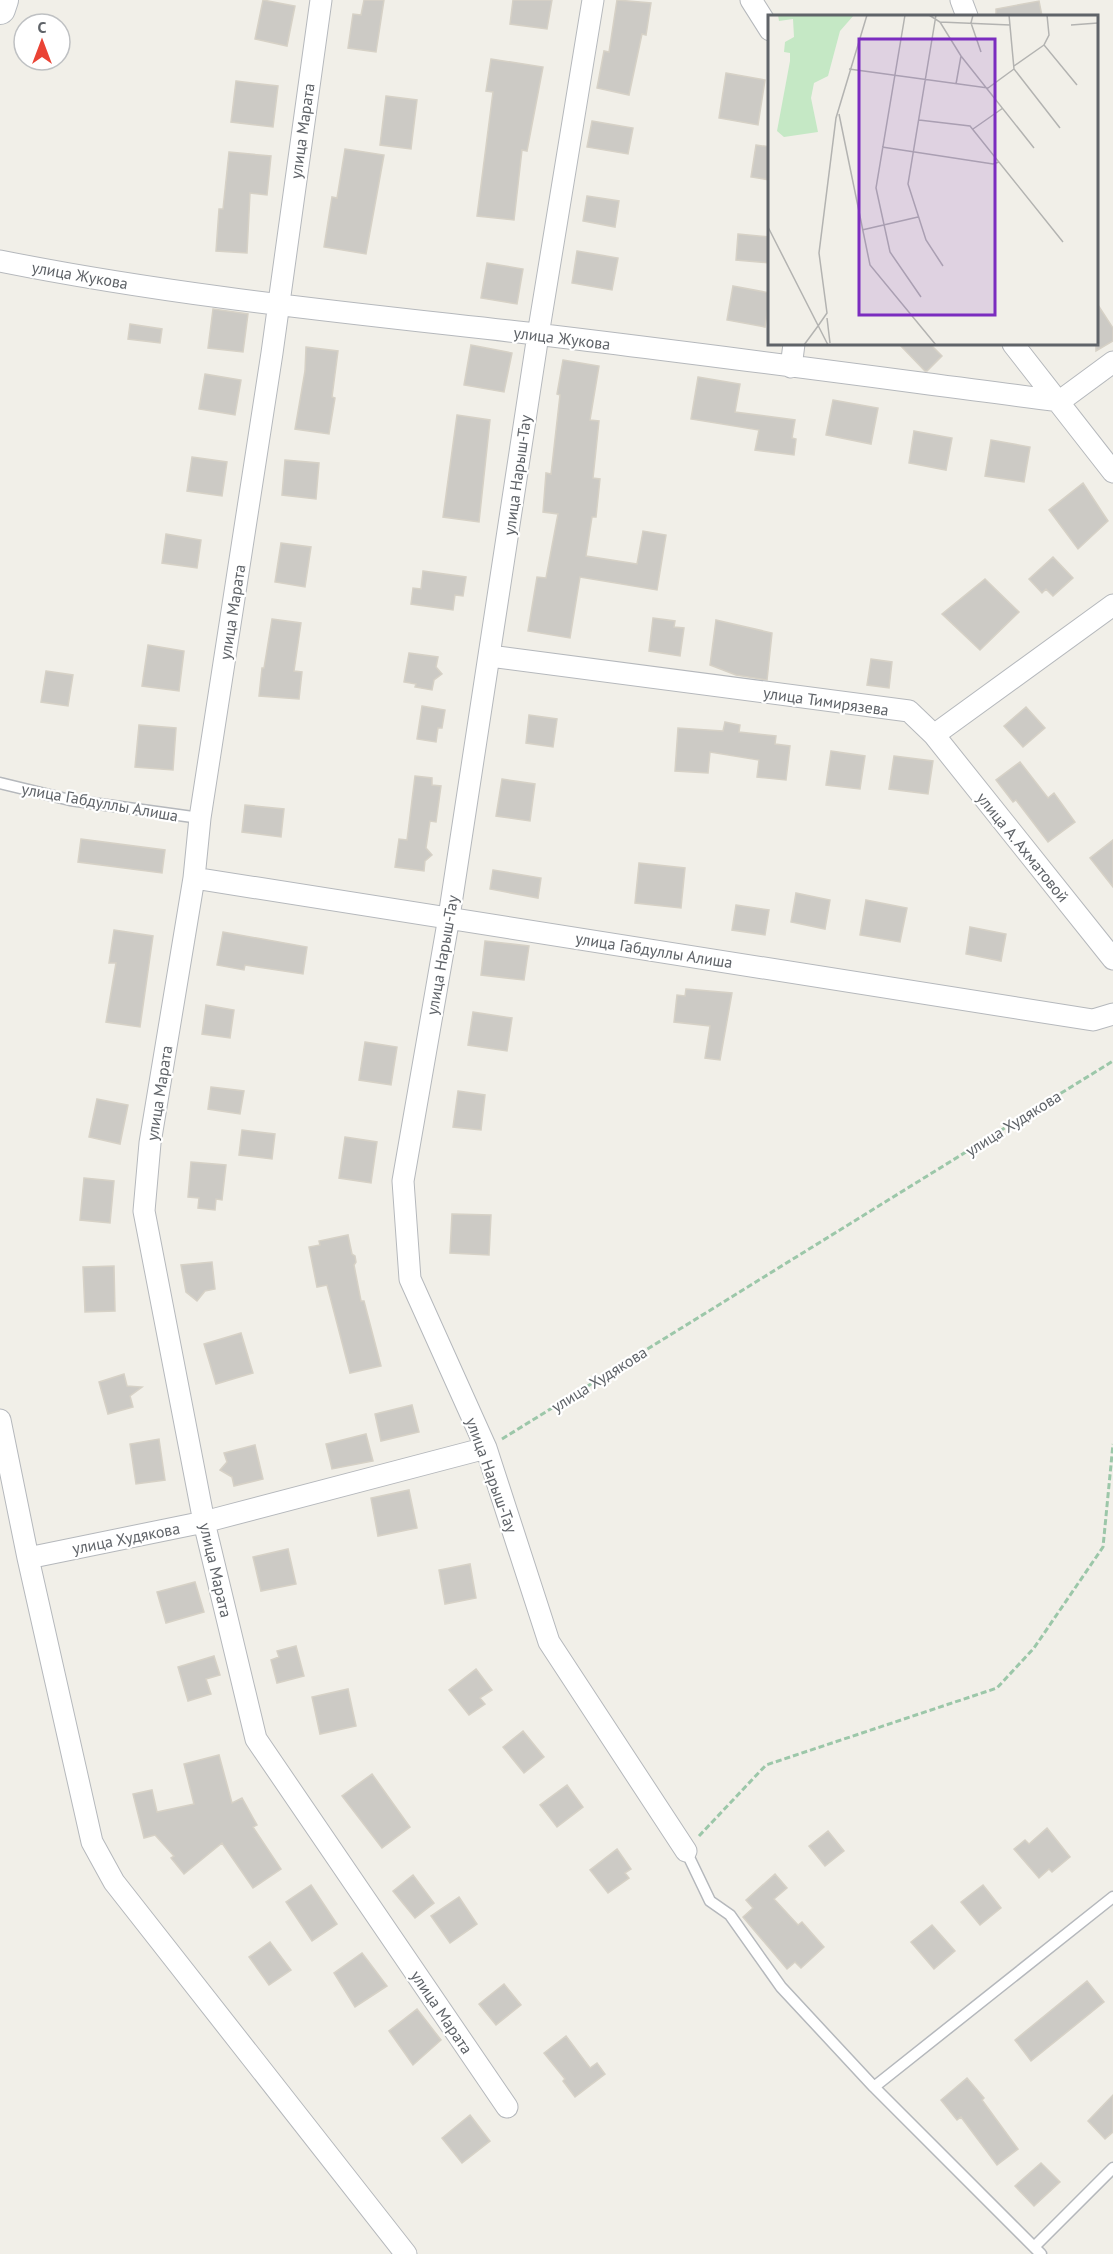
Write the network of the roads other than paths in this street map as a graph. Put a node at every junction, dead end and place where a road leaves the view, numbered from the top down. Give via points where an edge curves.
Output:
1 (3, 0) edge
2 (321, 0) edge
3 (593, 0) edge
4 (751, 0) edge
5 (961, 0) edge
6 (0, 9) edge
7 (967, 15) edge
8 (768, 27) edge
9 (0, 261) edge
10 (279, 304) junction
11 (538, 335) junction
12 (794, 345) edge
13 (1014, 345) edge
14 (1113, 362) edge
15 (791, 367) junction
16 (1060, 401) junction
17 (1113, 472) edge
18 (1113, 605) edge
19 (490, 656) junction
20 (934, 735) junction
21 (0, 783) edge
22 (200, 818) junction
23 (194, 878) junction
24 (449, 917) junction
25 (1113, 958) edge
26 (1113, 1014) edge
27 (0, 1420) edge
28 (486, 1448) junction
29 (204, 1522) junction
30 (28, 1558) junction
31 (686, 1851) joint
32 (1113, 1897) edge
33 (874, 2087) junction
34 (507, 2107) dead end
35 (1113, 2168) edge
36 (1037, 2250) edge
37 (406, 2254) edge

1 - 6 main road
2 - 10 street, улица Марата
3 - 11 street, улица Нарыш-Тау
4 - 8 street
5 - 7 street
9 - 10 street, улица Жукова via 77,276
10 - 11 street, улица Жукова
10 - 22 street, улица Марата
11 - 15 street, улица Жукова
11 - 19 street, улица Нарыш-Тау
12 - 15 street
13 - 16 street
14 - 16 street
15 - 16 street, улица Жукова
16 - 17 street
18 - 20 street
19 - 20 street, улица Тимирязева via 909,711
19 - 24 street, улица Нарыш-Тау
20 - 25 street, улица А. Ахматовой
21 - 22 lane, улица Габдуллы Алиша via 70,800
22 - 23 street, улица Марата
23 - 24 street, улица Габдуллы Алиша
23 - 29 street, улица Марата via 150,1143 144,1211
24 - 26 street, улица Габдуллы Алиша via 1093,1020
24 - 28 street, улица Нарыш-Тау via 403,1181 410,1279
27 - 30 street
28 - 29 street, улица Худякова
28 - 31 street, улица Нарыш-Тау via 549,1642
29 - 30 street, улица Худякова
29 - 34 street, улица Марата via 256,1739
30 - 37 street via 92,1842 114,1882
31 - 33 lane via 710,1901 730,1915 781,1986
32 - 33 lane
33 - 36 lane
35 - 36 lane

